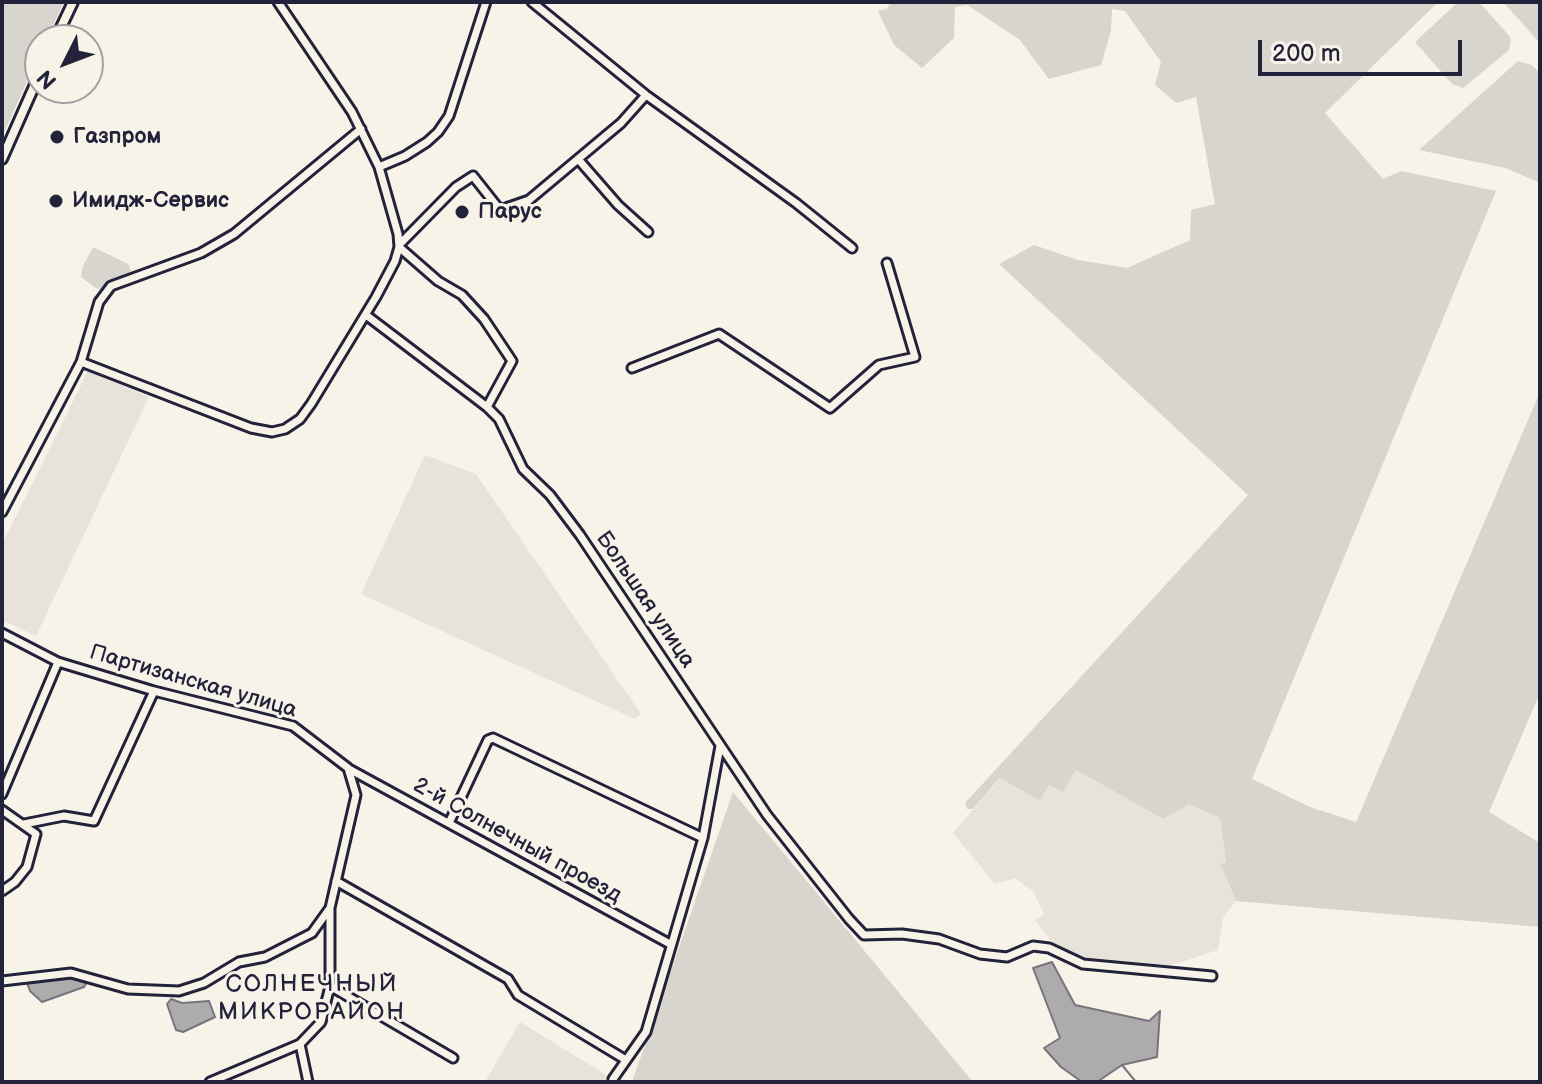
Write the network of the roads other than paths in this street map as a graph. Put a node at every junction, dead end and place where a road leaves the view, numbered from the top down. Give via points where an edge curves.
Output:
1 (73, 2) edge
2 (278, 2) edge
3 (486, 2) edge
4 (532, 2) edge
5 (63, 24) edge
6 (646, 95) junction
7 (26, 104) edge
8 (361, 129) junction
9 (2, 159) edge
10 (578, 159) junction
11 (379, 167) junction
12 (648, 232) dead end
13 (399, 246) junction
14 (852, 248) dead end
15 (887, 263) dead end
16 (366, 315) junction
17 (81, 362) junction
18 (632, 368) dead end
19 (487, 407) junction
20 (2, 512) edge
21 (2, 633) edge
22 (58, 662) junction
23 (154, 691) junction
24 (720, 746) junction
25 (348, 768) junction
26 (2, 794) edge
27 (2, 810) edge
28 (449, 823) junction
29 (24, 824) junction
30 (703, 838) junction
31 (336, 881) junction
32 (2, 891) edge
33 (330, 908) junction
34 (670, 944) junction
35 (1212, 976) dead end
36 (2, 981) edge
37 (330, 986) junction
38 (300, 1044) junction
39 (453, 1058) dead end
40 (626, 1060) junction
41 (613, 1079) dead end
42 (210, 1082) edge
43 (308, 1082) edge

1 - 5 main road
2 - 8 street
3 - 11 street via 449,116 427,142
4 - 6 street
6 - 10 street
6 - 14 street
7 - 9 main road
8 - 11 street
8 - 17 street via 234,234 201,253 111,286 99,302
10 - 12 street
10 - 13 street via 529,200 500,210 473,176
11 - 13 street
13 - 16 street
13 - 19 street via 462,295 512,361
15 - 18 street via 915,357 879,365 830,408 719,334
16 - 17 street via 300,419 272,432
16 - 19 street, Большая улица
17 - 20 street
19 - 24 street, Большая улица via 499,419 523,469 580,535
21 - 22 street, Партизанская улица
22 - 23 street, Партизанская улица
22 - 26 street
23 - 25 street, Партизанская улица via 293,726
23 - 29 street via 94,821 64,816
24 - 30 street
24 - 35 street, Большая улица via 767,815 864,935 939,939 980,954 1007,957 1033,946 1083,964
25 - 28 street, 2-й Солнечный проезд
25 - 31 street via 356,795
27 - 29 street
28 - 30 street via 493,738
28 - 34 street, 2-й Солнечный проезд
29 - 32 street via 36,834 34,850 27,867
30 - 34 street
31 - 33 street
31 - 40 street via 508,979 518,995
33 - 36 street via 312,933 179,991 128,989 71,973
33 - 37 street
34 - 40 street via 646,1032
37 - 38 street via 321,1022
37 - 39 street
38 - 42 street
38 - 43 street
40 - 41 street

